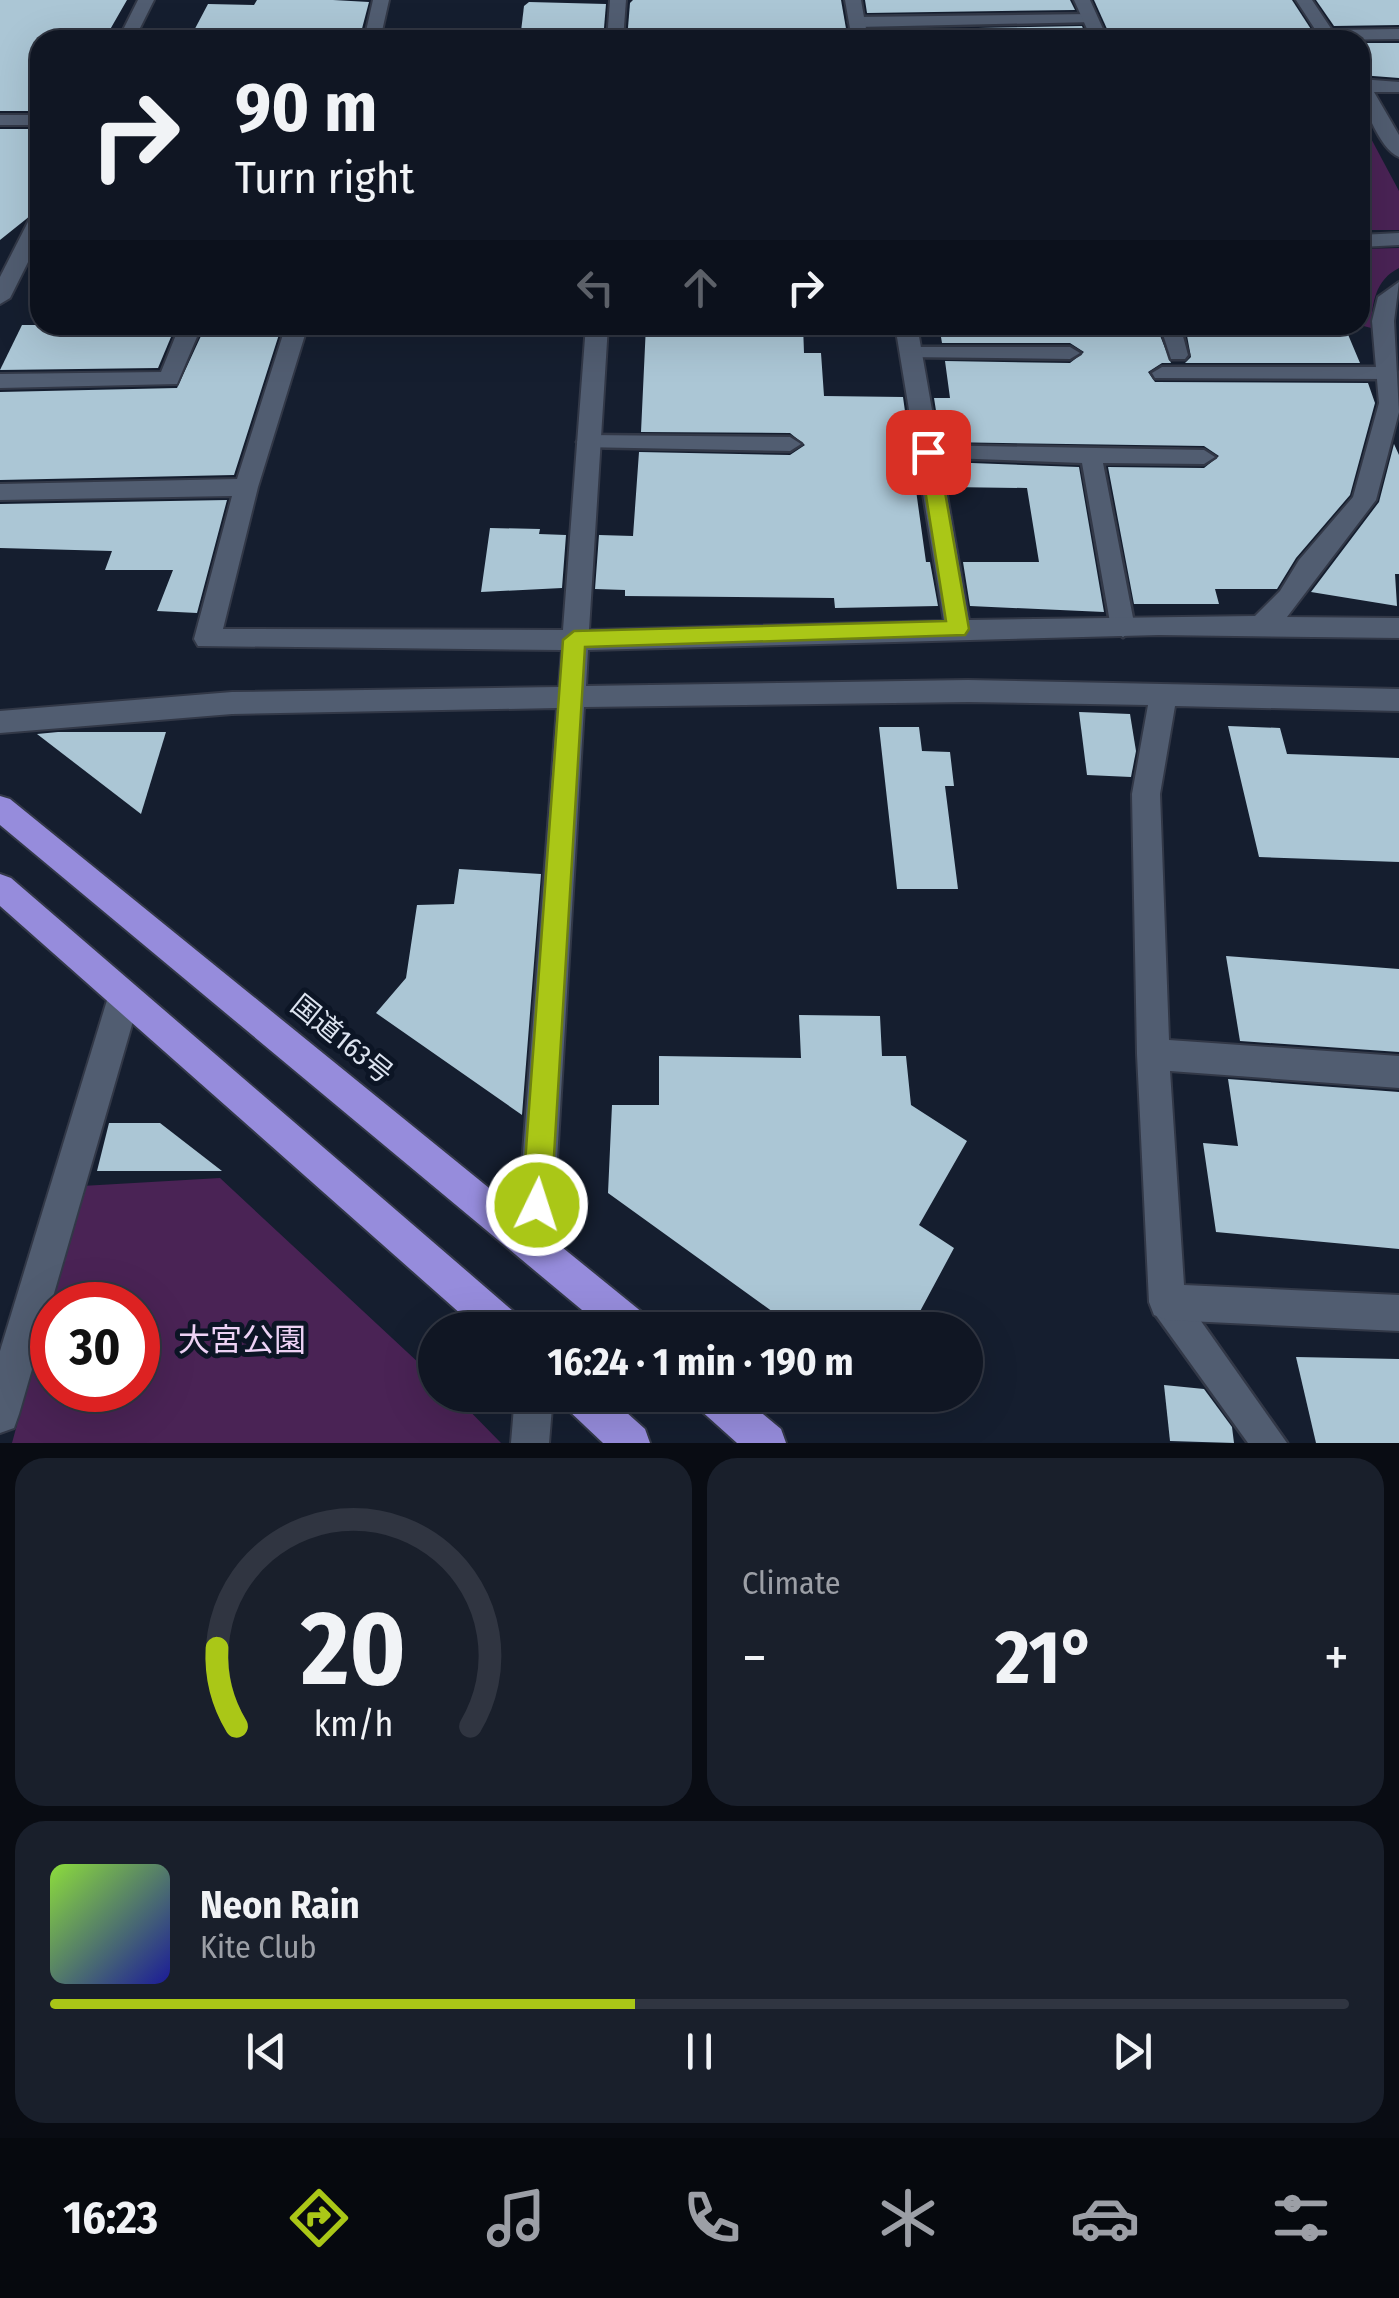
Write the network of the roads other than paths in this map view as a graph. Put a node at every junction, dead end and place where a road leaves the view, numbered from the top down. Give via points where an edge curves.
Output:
1 (146, 0) edge
2 (382, 0) edge
3 (618, 0) edge
4 (853, 0) edge
5 (1082, 0) edge
6 (1304, 0) edge
7 (1090, 19) junction
8 (857, 22) junction
9 (131, 30) edge
10 (374, 30) edge
11 (616, 30) edge
12 (858, 30) edge
13 (1095, 30) edge
14 (1324, 30) edge
15 (1399, 34) edge
16 (1370, 36) edge
17 (1370, 85) edge
18 (1399, 87) edge
19 (1370, 114) edge
20 (0, 120) edge
21 (30, 120) edge
22 (1399, 151) edge
23 (1399, 239) edge
24 (1370, 240) edge
25 (0, 251) edge
26 (30, 251) edge
27 (30, 254) edge
28 (1399, 288) edge
29 (0, 298) edge
30 (186, 335) edge
31 (294, 335) edge
32 (596, 335) edge
33 (908, 335) edge
34 (1173, 335) edge
35 (1070, 352) dead end
36 (911, 353) junction
37 (1178, 354) dead end
38 (1162, 372) dead end
39 (1387, 373) junction
40 (0, 382) edge
41 (588, 442) junction
42 (790, 444) dead end
43 (928, 452) junction
44 (1090, 456) junction
45 (1204, 457) dead end
46 (246, 487) junction
47 (0, 492) edge
48 (1261, 627) junction
49 (1123, 628) junction
50 (1399, 628) edge
51 (958, 629) junction
52 (574, 640) junction
53 (570, 696) junction
54 (1163, 696) junction
55 (1399, 700) edge
56 (0, 722) edge
57 (0, 808) edge
58 (0, 887) edge
59 (124, 996) junction
60 (1153, 1054) junction
61 (1399, 1072) edge
62 (534, 1244) junction
63 (1167, 1302) junction
64 (486, 1312) edge
65 (614, 1312) edge
66 (1399, 1313) edge
67 (533, 1412) edge
68 (597, 1412) edge
69 (731, 1412) edge
70 (0, 1414) edge
71 (530, 1443) edge
72 (631, 1443) edge
73 (767, 1443) edge
74 (1269, 1443) edge

1 - 9 street
2 - 10 street
3 - 11 street
4 - 8 street
5 - 7 street
6 - 14 street
7 - 8 lane
7 - 13 street
8 - 12 street
15 - 16 street
17 - 18 street
19 - 22 street
20 - 21 street
23 - 24 street
25 - 26 street
27 - 29 street
28 - 39 street via 1388,297 1382,321
30 - 40 street via 169,379
31 - 46 street
32 - 41 street
33 - 36 street
34 - 37 lane
35 - 36 lane
36 - 43 street
38 - 39 lane
39 - 48 street via 1390,403 1364,500
41 - 42 lane
41 - 52 street
43 - 44 lane
43 - 51 street
44 - 45 lane
44 - 49 lane
46 - 47 street
46 - 52 street via 207,640
48 - 49 street
48 - 50 street
49 - 51 street
51 - 52 street
52 - 53 street
53 - 54 street
53 - 56 street via 232,703
53 - 62 street
54 - 55 street
54 - 60 street via 1146,794
57 - 62 highway, 国道163号
58 - 59 highway
59 - 64 highway
59 - 70 street
60 - 61 street
60 - 63 street
62 - 65 highway, 国道163号
63 - 66 street
63 - 74 lane
67 - 71 street
68 - 72 highway
69 - 73 highway

